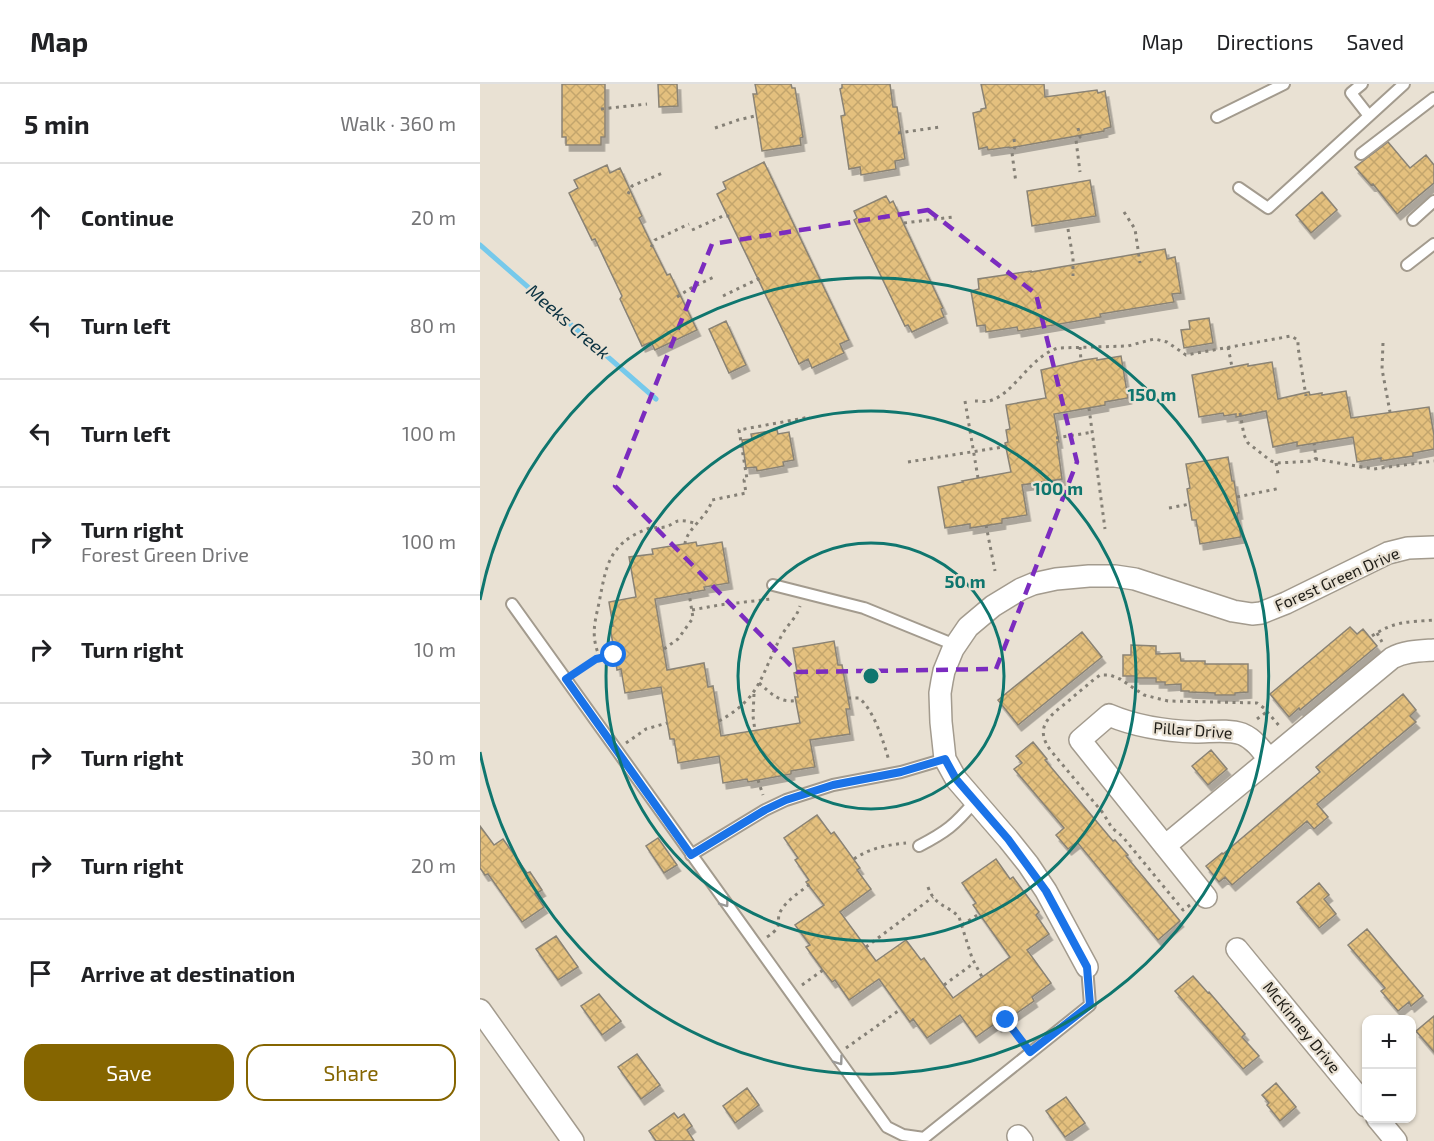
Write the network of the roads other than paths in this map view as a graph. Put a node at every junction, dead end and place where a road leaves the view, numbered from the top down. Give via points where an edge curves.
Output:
1 (1284, 84) edge
2 (1362, 84) edge
3 (1404, 84) edge
4 (1434, 98) edge
5 (1369, 116) junction
6 (1217, 117) dead end
7 (1361, 154) dead end
8 (1239, 188) dead end
9 (1434, 201) edge
10 (1413, 220) dead end
11 (1434, 244) edge
12 (1407, 265) dead end
13 (1434, 547) edge
14 (772, 585) dead end
15 (512, 604) dead end
16 (955, 645) junction
17 (1434, 650) edge
18 (945, 759) junction
19 (1269, 759) junction
20 (975, 801) junction
21 (919, 846) dead end
22 (1165, 846) junction
23 (691, 855) junction
24 (1205, 896) road end
25 (1238, 949) dead end
26 (1087, 967) joint
27 (480, 1010) edge
28 (1362, 1101) edge
29 (1380, 1123) edge
30 (573, 1141) edge
31 (1396, 1141) edge

1 - 6 lane
2 - 5 lane via 1351,93
3 - 5 lane
4 - 7 lane
5 - 8 lane via 1268,208
9 - 10 lane
11 - 12 lane
13 - 16 street, Forest Green Drive via 1388,553 1286,603 1252,614 1125,577 1044,581 993,606 968,627
14 - 16 lane via 871,610
15 - 23 lane
16 - 18 street, Forest Green Drive via 940,693
17 - 19 street via 1392,658
18 - 20 street, Forest Green Drive
18 - 23 lane via 786,800
19 - 22 street
19 - 22 street, Pillar Drive via 1242,734 1168,731 1110,715 1080,740
20 - 21 lane via 951,828
20 - 26 street, Forest Green Drive via 1046,891
22 - 24 street, Pillar Drive
23 -> 26 lane via 887,1127 903,1135 924,1138 1090,1005
25 - 28 street, McKinney Drive
27 - 30 street
29 - 31 street

